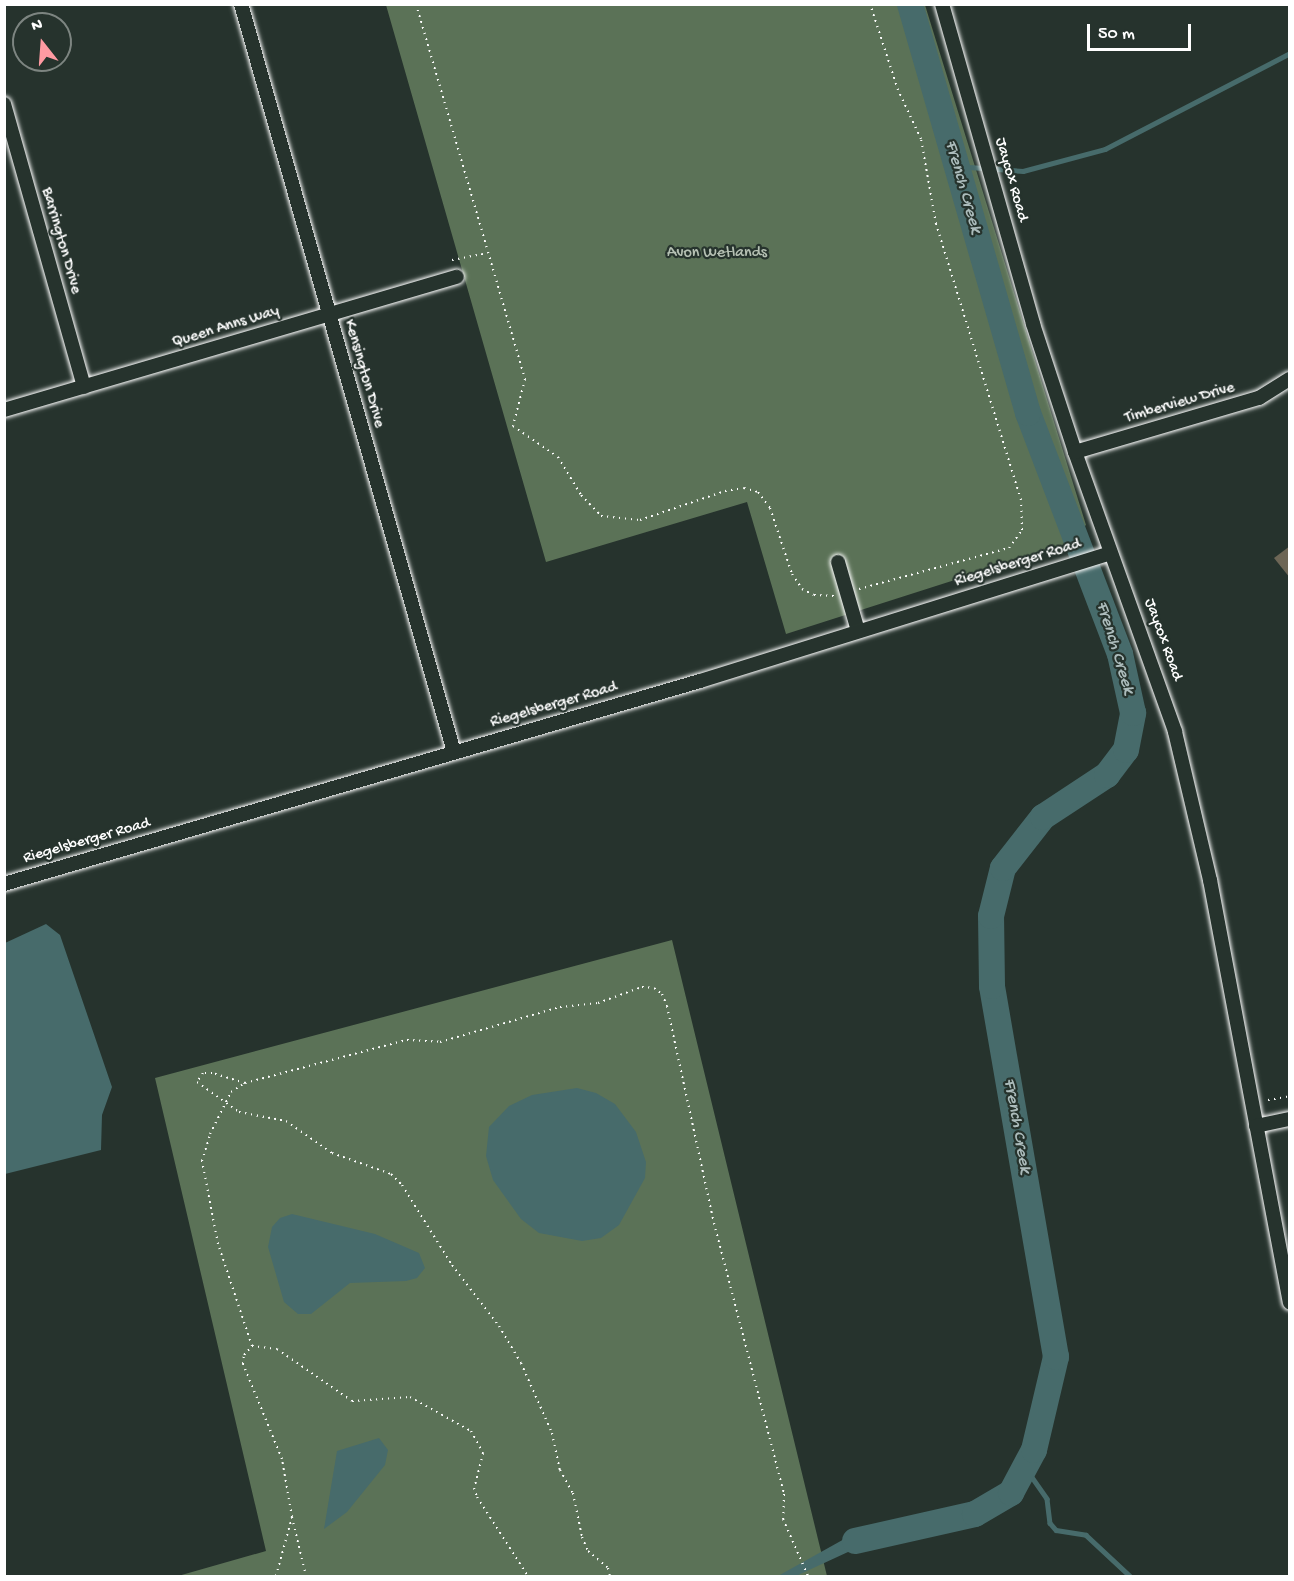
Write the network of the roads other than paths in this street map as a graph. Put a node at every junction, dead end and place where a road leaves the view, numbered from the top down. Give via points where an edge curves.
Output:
1 (241, 4) edge
2 (942, 4) edge
3 (4, 104) edge
4 (458, 277) dead end
5 (329, 314) junction
6 (1290, 379) edge
7 (84, 387) junction
8 (4, 410) edge
9 (1074, 452) junction
10 (1111, 553) junction
11 (838, 562) dead end
12 (858, 631) junction
13 (454, 753) junction
14 (4, 884) edge
15 (1290, 1119) edge
16 (1256, 1126) junction
17 (1290, 1303) edge

1 - 5 street, Kensington Drive
2 - 9 street, Jaycox Road
3 - 7 street, Barrington Drive
4 - 5 street, Queen Anns Way
5 - 7 street, Queen Anns Way
5 - 13 street, Kensington Drive
6 - 9 street, Timberview Drive via 1259,398
7 - 8 street, Queen Anns Way
9 - 10 street, Jaycox Road
10 - 12 street, Riegelsberger Road
10 - 16 street, Jaycox Road via 1175,732 1210,880
11 - 12 street
12 - 13 street, Riegelsberger Road
13 - 14 street, Riegelsberger Road
15 - 16 street
16 - 17 street, Jaycox Road

